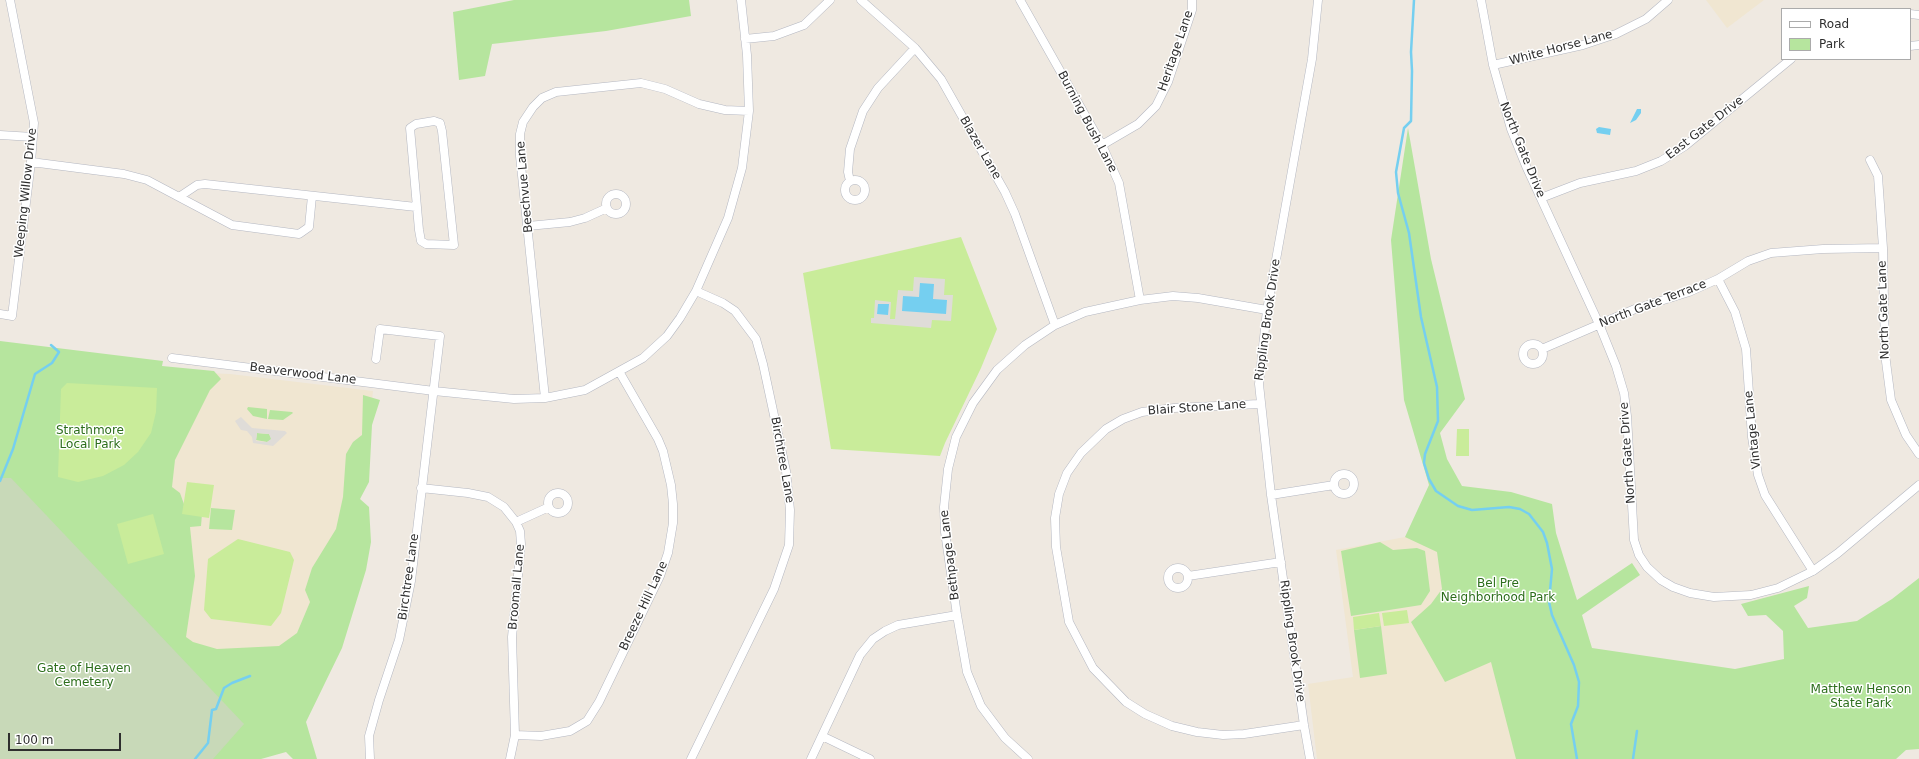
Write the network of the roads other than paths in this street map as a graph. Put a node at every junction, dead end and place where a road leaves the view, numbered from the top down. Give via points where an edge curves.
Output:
1 (10, 0) edge
2 (741, 0) edge
3 (830, 0) edge
4 (861, 0) edge
5 (1020, 0) edge
6 (1192, 0) edge
7 (1318, 0) edge
8 (1481, 0) edge
9 (1668, 0) edge
10 (745, 39) junction
11 (915, 48) junction
12 (1790, 60) edge
13 (1493, 65) junction
14 (749, 111) junction
15 (0, 135) edge
16 (33, 137) junction
17 (1102, 145) junction
18 (1870, 160) dead end
19 (32, 162) junction
20 (850, 181) dead end
21 (312, 196) junction
22 (179, 197) junction
23 (1541, 198) junction
24 (416, 207) junction
25 (607, 208) dead end
26 (528, 226) junction
27 (1883, 248) junction
28 (1718, 279) junction
29 (696, 291) junction
30 (1140, 300) junction
31 (1268, 310) junction
32 (0, 314) edge
33 (1599, 324) junction
34 (1055, 325) junction
35 (1542, 349) dead end
36 (172, 358) dead end
37 (376, 359) dead end
38 (620, 372) junction
39 (434, 391) junction
40 (545, 398) junction
41 (1259, 404) junction
42 (1919, 454) edge
43 (1334, 485) dead end
44 (1919, 485) edge
45 (421, 488) junction
46 (1271, 495) junction
47 (548, 507) dead end
48 (516, 522) junction
49 (1281, 562) junction
50 (1813, 571) junction
51 (1188, 576) dead end
52 (957, 615) junction
53 (1304, 725) junction
54 (514, 735) junction
55 (822, 736) junction
56 (370, 759) edge
57 (510, 759) edge
58 (691, 759) edge
59 (811, 759) edge
60 (870, 759) edge
61 (1028, 759) edge
62 (1310, 759) edge

1 - 16 street, Weeping Willow Drive via 34,123
2 - 10 street, Beaverwood Lane
3 - 10 street via 804,25 774,36
4 - 11 street, Blazer Lane
5 - 17 street, Burning Bush Lane
6 - 17 street, Heritage Lane via 1192,10 1168,82 1156,106 1138,124
7 - 31 street, Rippling Brook Drive via 1312,59
8 - 13 street, North Gate Drive
9 - 13 street, White Horse Lane via 1646,19 1616,34 1583,45
10 - 14 street, Beaverwood Lane
11 - 20 street via 878,88 863,111 850,149
11 - 34 street, Blazer Lane via 941,79 1005,192
12 - 23 street, East Gate Drive via 1685,146 1661,162 1636,171 1580,183
13 - 23 street, North Gate Drive via 1511,129
14 - 26 street, Beechvue Lane via 725,110 699,104 664,89 641,83 588,87 556,92 542,98 533,107 520,134
14 - 29 street, Beaverwood Lane via 742,168 728,218
15 - 16 street
16 - 19 street, Weeping Willow Drive
17 - 30 street, Burning Bush Lane via 1119,183
18 - 27 street, North Gate Lane via 1878,176
19 - 22 street via 124,174 147,180
19 - 32 street, Weeping Willow Drive via 12,316
21 - 22 street via 205,184 197,185
21 - 22 street via 309,227 299,234 232,225
21 - 24 street
23 - 33 street, North Gate Drive
24 - 24 street via 410,128 416,124 434,121 440,123 442,131 454,245 426,244 421,241
25 - 26 street via 570,222
26 - 40 street, Beechvue Lane
27 - 28 street, North Gate Terrace via 1771,253 1748,261
27 - 42 street, North Gate Lane via 1885,354 1891,400 1906,435
28 - 33 street, North Gate Terrace
28 - 50 street, Vintage Lane via 1735,312 1746,349 1752,437 1758,475 1765,495
29 - 38 street, Beaverwood Lane via 667,336 643,358
29 - 58 street, Birchtree Lane via 735,311 756,339 786,470 790,510 789,545 774,589
30 - 31 street, Bethpage Lane via 1173,296
30 - 34 street, Bethpage Lane via 1085,312
31 - 41 street, Rippling Brook Drive
33 - 35 street, North Gate Terrace
33 - 50 street, North Gate Drive via 1624,393 1634,540 1639,555 1647,567 1673,587 1690,593 1714,596 1750,595 1778,588
34 - 52 street, Bethpage Lane via 1025,345 997,370 973,403 956,437 948,469 944,507
36 - 39 street, Beaverwood Lane
37 - 39 street via 380,329 440,336
38 - 40 street, Beaverwood Lane via 585,390
38 - 54 street, Breeze Hill Lane via 663,452 673,504 668,553 660,576 599,702 587,721 570,731 541,736
39 - 40 street, Beaverwood Lane via 514,399
39 - 45 street, Birchtree Lane
41 - 46 street, Rippling Brook Drive
41 - 53 street, Blair Stone Lane via 1142,412 1106,429 1081,453 1061,489 1055,518 1057,554 1069,622 1093,668 1126,702 1144,714 1172,726 1197,732 1244,734
43 - 46 street
44 - 50 street, North Gate Drive
45 - 48 street, Broomall Lane via 488,497 504,507
45 - 56 street, Birchtree Lane via 411,581 399,640 369,736
46 - 49 street, Rippling Brook Drive
47 - 48 street
48 - 54 street, Broomall Lane via 521,544 512,637
49 - 51 street
49 - 53 street, Rippling Brook Drive
52 - 55 street via 898,626 873,639 860,655
52 - 61 street, Bethpage Lane via 967,672 981,706 1005,738
53 - 62 street, Rippling Brook Drive
54 - 57 street, Broomall Lane
55 - 59 street
55 - 60 street

